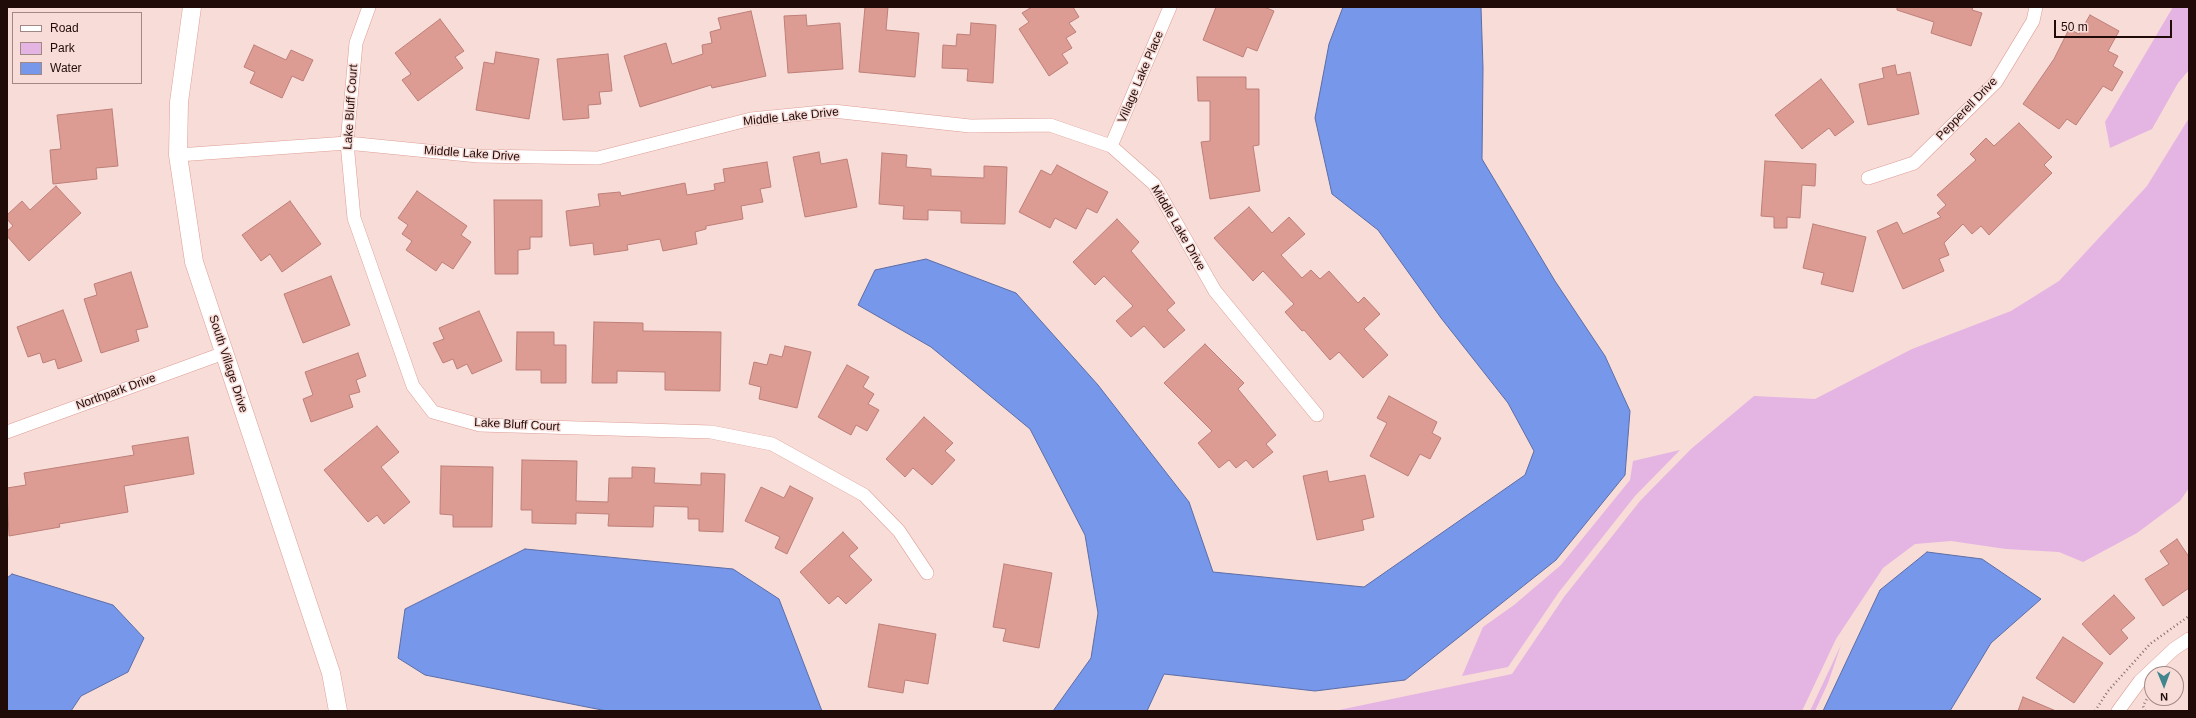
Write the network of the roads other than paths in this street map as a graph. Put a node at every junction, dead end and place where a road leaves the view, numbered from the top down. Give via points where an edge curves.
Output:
1 (192, 7) edge
2 (369, 7) edge
3 (1170, 7) edge
4 (2036, 7) edge
5 (347, 143) junction
6 (1111, 146) junction
7 (178, 155) junction
8 (1868, 178) dead end
9 (224, 353) junction
10 (1317, 415) dead end
11 (7, 432) edge
12 (927, 573) dead end
13 (2189, 638) edge
14 (338, 711) edge
15 (2118, 711) edge

1 - 7 street, South Village Drive via 179,102
2 - 5 street, Lake Bluff Court via 356,43
3 - 6 street, Village Lake Place
4 - 8 street, Pepperell Drive via 2034,21 1996,82 1914,163
5 - 6 street, Middle Lake Drive via 478,156 598,158 751,119 833,111 970,126 1050,125
5 - 7 street, Middle Lake Drive
5 - 12 street, Lake Bluff Court via 354,218 413,386 434,412 480,425 711,432 772,444 864,495 899,531
6 - 10 street, Middle Lake Drive via 1154,184 1215,291
7 - 9 street, South Village Drive via 194,262
9 - 11 street, Northpark Drive
9 - 14 street, South Village Drive via 331,673
13 - 15 street via 2140,681

